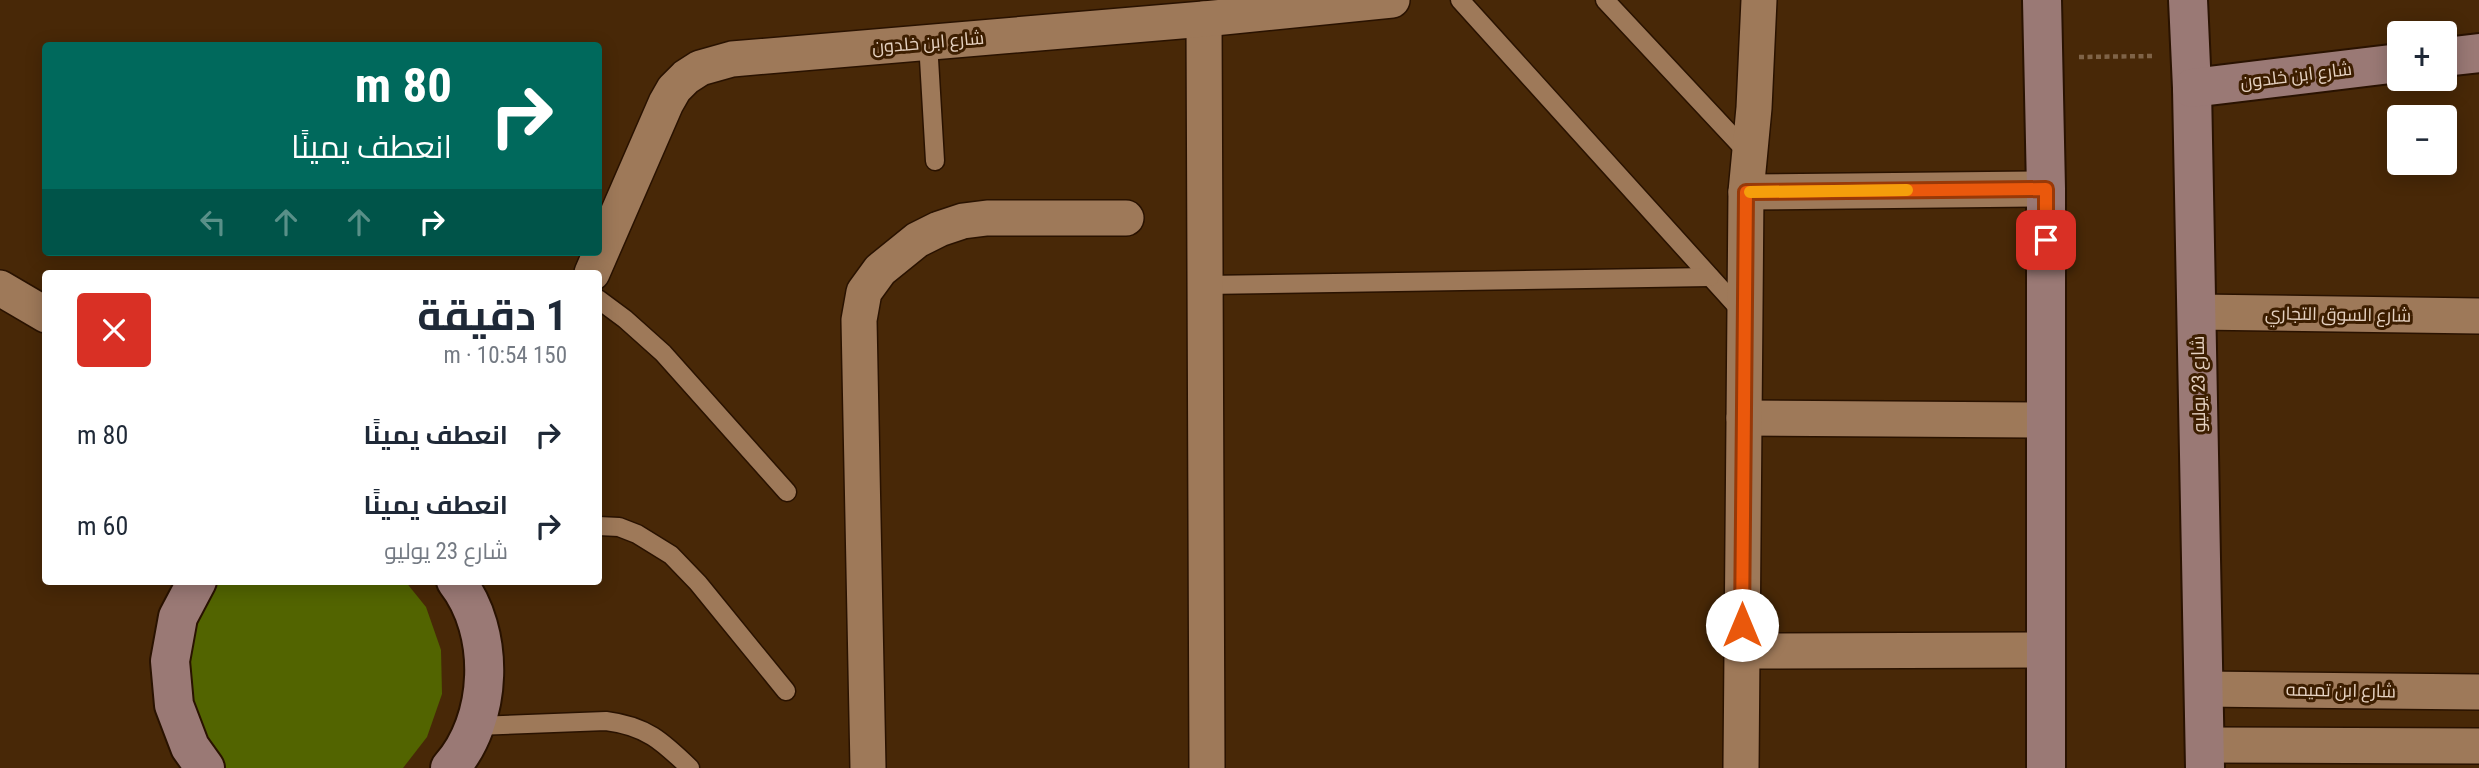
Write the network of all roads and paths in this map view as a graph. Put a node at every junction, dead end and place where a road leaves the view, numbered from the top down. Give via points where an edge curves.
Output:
1 (1392, 0) edge
2 (1460, 0) edge
3 (1605, 0) edge
4 (1759, 0) edge
5 (2042, 0) edge
6 (2188, 0) edge
7 (1204, 19) junction
8 (928, 42) junction
9 (2479, 53) edge
10 (2457, 56) edge
11 (2044, 58) junction
12 (2387, 63) edge
13 (2191, 72) junction
14 (1748, 153) junction
15 (935, 161) dead end
16 (2046, 189) junction
17 (1746, 192) junction
18 (1126, 218) dead end
19 (602, 250) edge
20 (1710, 277) junction
21 (1205, 285) junction
22 (0, 288) edge
23 (602, 302) edge
24 (2197, 312) junction
25 (42, 313) edge
26 (1745, 316) junction
27 (2479, 316) edge
28 (1744, 418) junction
29 (2046, 420) junction
30 (787, 492) dead end
31 (602, 526) edge
32 (195, 585) edge
33 (461, 585) edge
34 (2046, 650) junction
35 (1742, 651) junction
36 (2204, 689) junction
37 (786, 691) dead end
38 (2479, 692) edge
39 (475, 726) junction
40 (2479, 746) edge
41 (2205, 756) edge
42 (205, 768) edge
43 (450, 768) edge
44 (690, 768) edge
45 (868, 768) edge
46 (1207, 768) edge
47 (1741, 768) edge
48 (2046, 768) edge

1 - 7 street, شارع ابن خلدون
2 - 20 lane
3 - 14 lane
4 - 14 street
5 - 11 main road
6 - 13 main road, شارع 23 يوليو
7 - 8 street, شارع ابن خلدون
7 - 21 street
8 - 15 lane
8 - 19 street, شارع ابن خلدون via 732,58 686,77 666,103
9 - 10 main road
11 - 13 path
11 - 16 main road
12 - 13 main road, شارع ابن خلدون
13 - 24 main road, شارع 23 يوليو
14 - 17 street
16 - 17 street
16 - 29 main road
17 - 26 street
18 - 45 street via 963,221 917,240 880,270 864,292 859,320
20 - 21 lane
20 - 26 lane
21 - 46 street
22 - 25 street
23 - 30 lane via 663,353
24 - 27 street, شارع السوق التجاري
24 - 36 main road, شارع 23 يوليو
26 - 28 street
28 - 29 street
28 - 35 street
29 - 34 main road
31 - 37 lane via 638,534 671,555
32 - 42 main road via 178,617 170,661 174,705 190,747
33 - 39 main road via 476,619 484,654 484,691
34 - 35 street
34 - 48 main road
35 - 47 street
36 - 38 street, شارع ابن تميمه
36 - 41 main road, شارع 23 يوليو
39 - 43 main road
39 - 44 lane via 626,723 660,739
40 - 41 street

